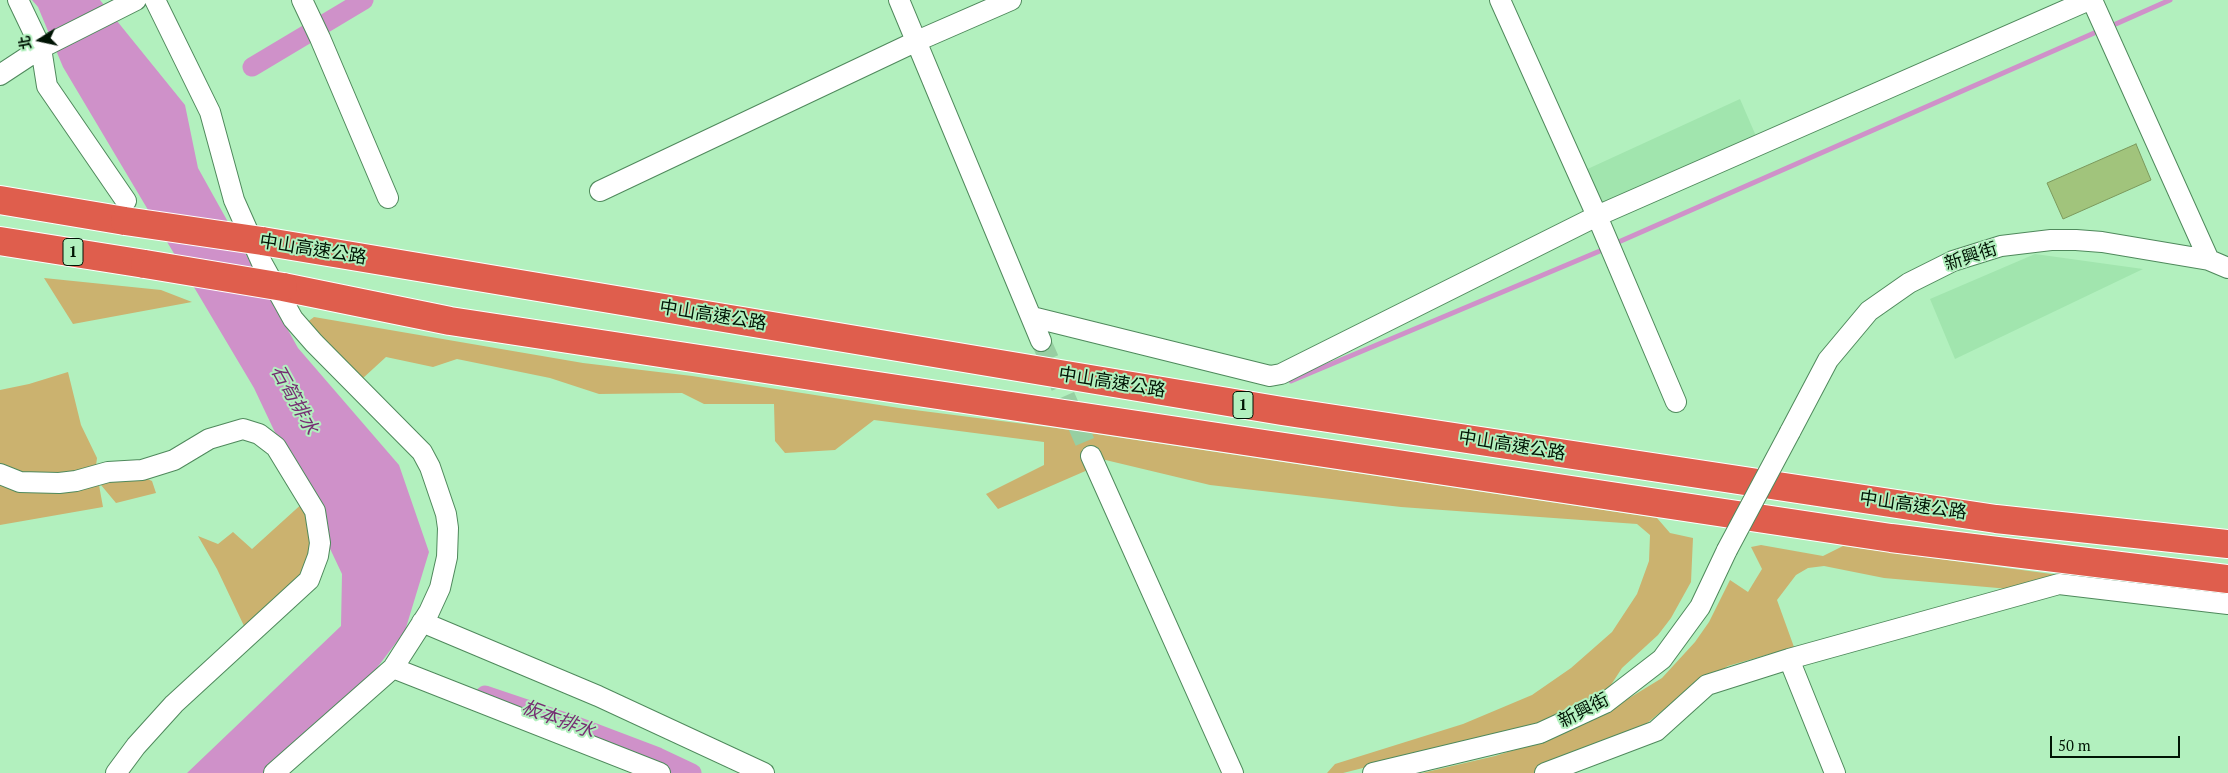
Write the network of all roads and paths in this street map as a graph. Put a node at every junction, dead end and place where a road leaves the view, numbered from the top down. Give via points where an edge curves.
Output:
1 (18, 0) edge
2 (136, 0) edge
3 (155, 0) edge
4 (899, 0) edge
5 (1011, 0) edge
6 (1500, 0) edge
7 (2090, 0) edge
8 (304, 7) edge
9 (917, 41) junction
10 (41, 48) junction
11 (0, 75) edge
12 (600, 191) dead end
13 (388, 198) dead end
14 (0, 200) edge
15 (126, 211) junction
16 (1596, 216) junction
17 (0, 241) edge
18 (2209, 260) junction
19 (2228, 268) edge
20 (1032, 317) junction
21 (1041, 341) tunnel mouth
22 (1676, 402) dead end
23 (1091, 456) tunnel mouth
24 (0, 474) edge
25 (2228, 544) edge
26 (2228, 579) edge
27 (2228, 604) edge
28 (422, 622) junction
29 (1789, 659) junction
30 (393, 668) junction
31 (116, 773) edge
32 (274, 773) edge
33 (660, 773) edge
34 (764, 773) edge
35 (1233, 773) edge
36 (1373, 773) edge
37 (1545, 773) edge
38 (1835, 773) edge

1 - 10 street
2 - 10 street
3 - 28 street via 210,112 234,200 262,263 293,318 414,442 430,467 446,514 448,542 440,588
4 - 9 street
5 - 9 street
6 - 16 street
7 - 16 street
7 - 18 street
8 - 13 street
9 - 12 street
9 - 20 street
10 - 11 street
10 - 15 street via 48,86
14 - 15 highway, 中山高速公路 / 1
15 - 25 highway, 中山高速公路 / 1, bridge via 262,241 1282,411 1996,519
16 - 20 street via 1281,374 1270,376
16 - 22 street
17 - 26 highway, 中山高速公路 / 1, bridge via 283,287 450,321 841,381 1891,538
18 - 19 street, 新興街
18 - 36 street, 新興街, bridge via 2102,242 2051,240 2001,246 1953,260 1909,282 1869,311 1828,360 1700,607 1662,659 1605,704 1540,733
20 - 21 street
23 - 35 street
24 - 31 street via 20,482 59,484 108,472 142,470 174,460 209,439 244,429 259,434 276,447 315,511 320,543 309,580 174,704
27 - 29 street via 2059,584
28 - 30 street
28 - 34 street via 598,696
29 - 37 street via 1707,685 1656,731
29 - 38 street
30 - 32 street
30 - 33 street

